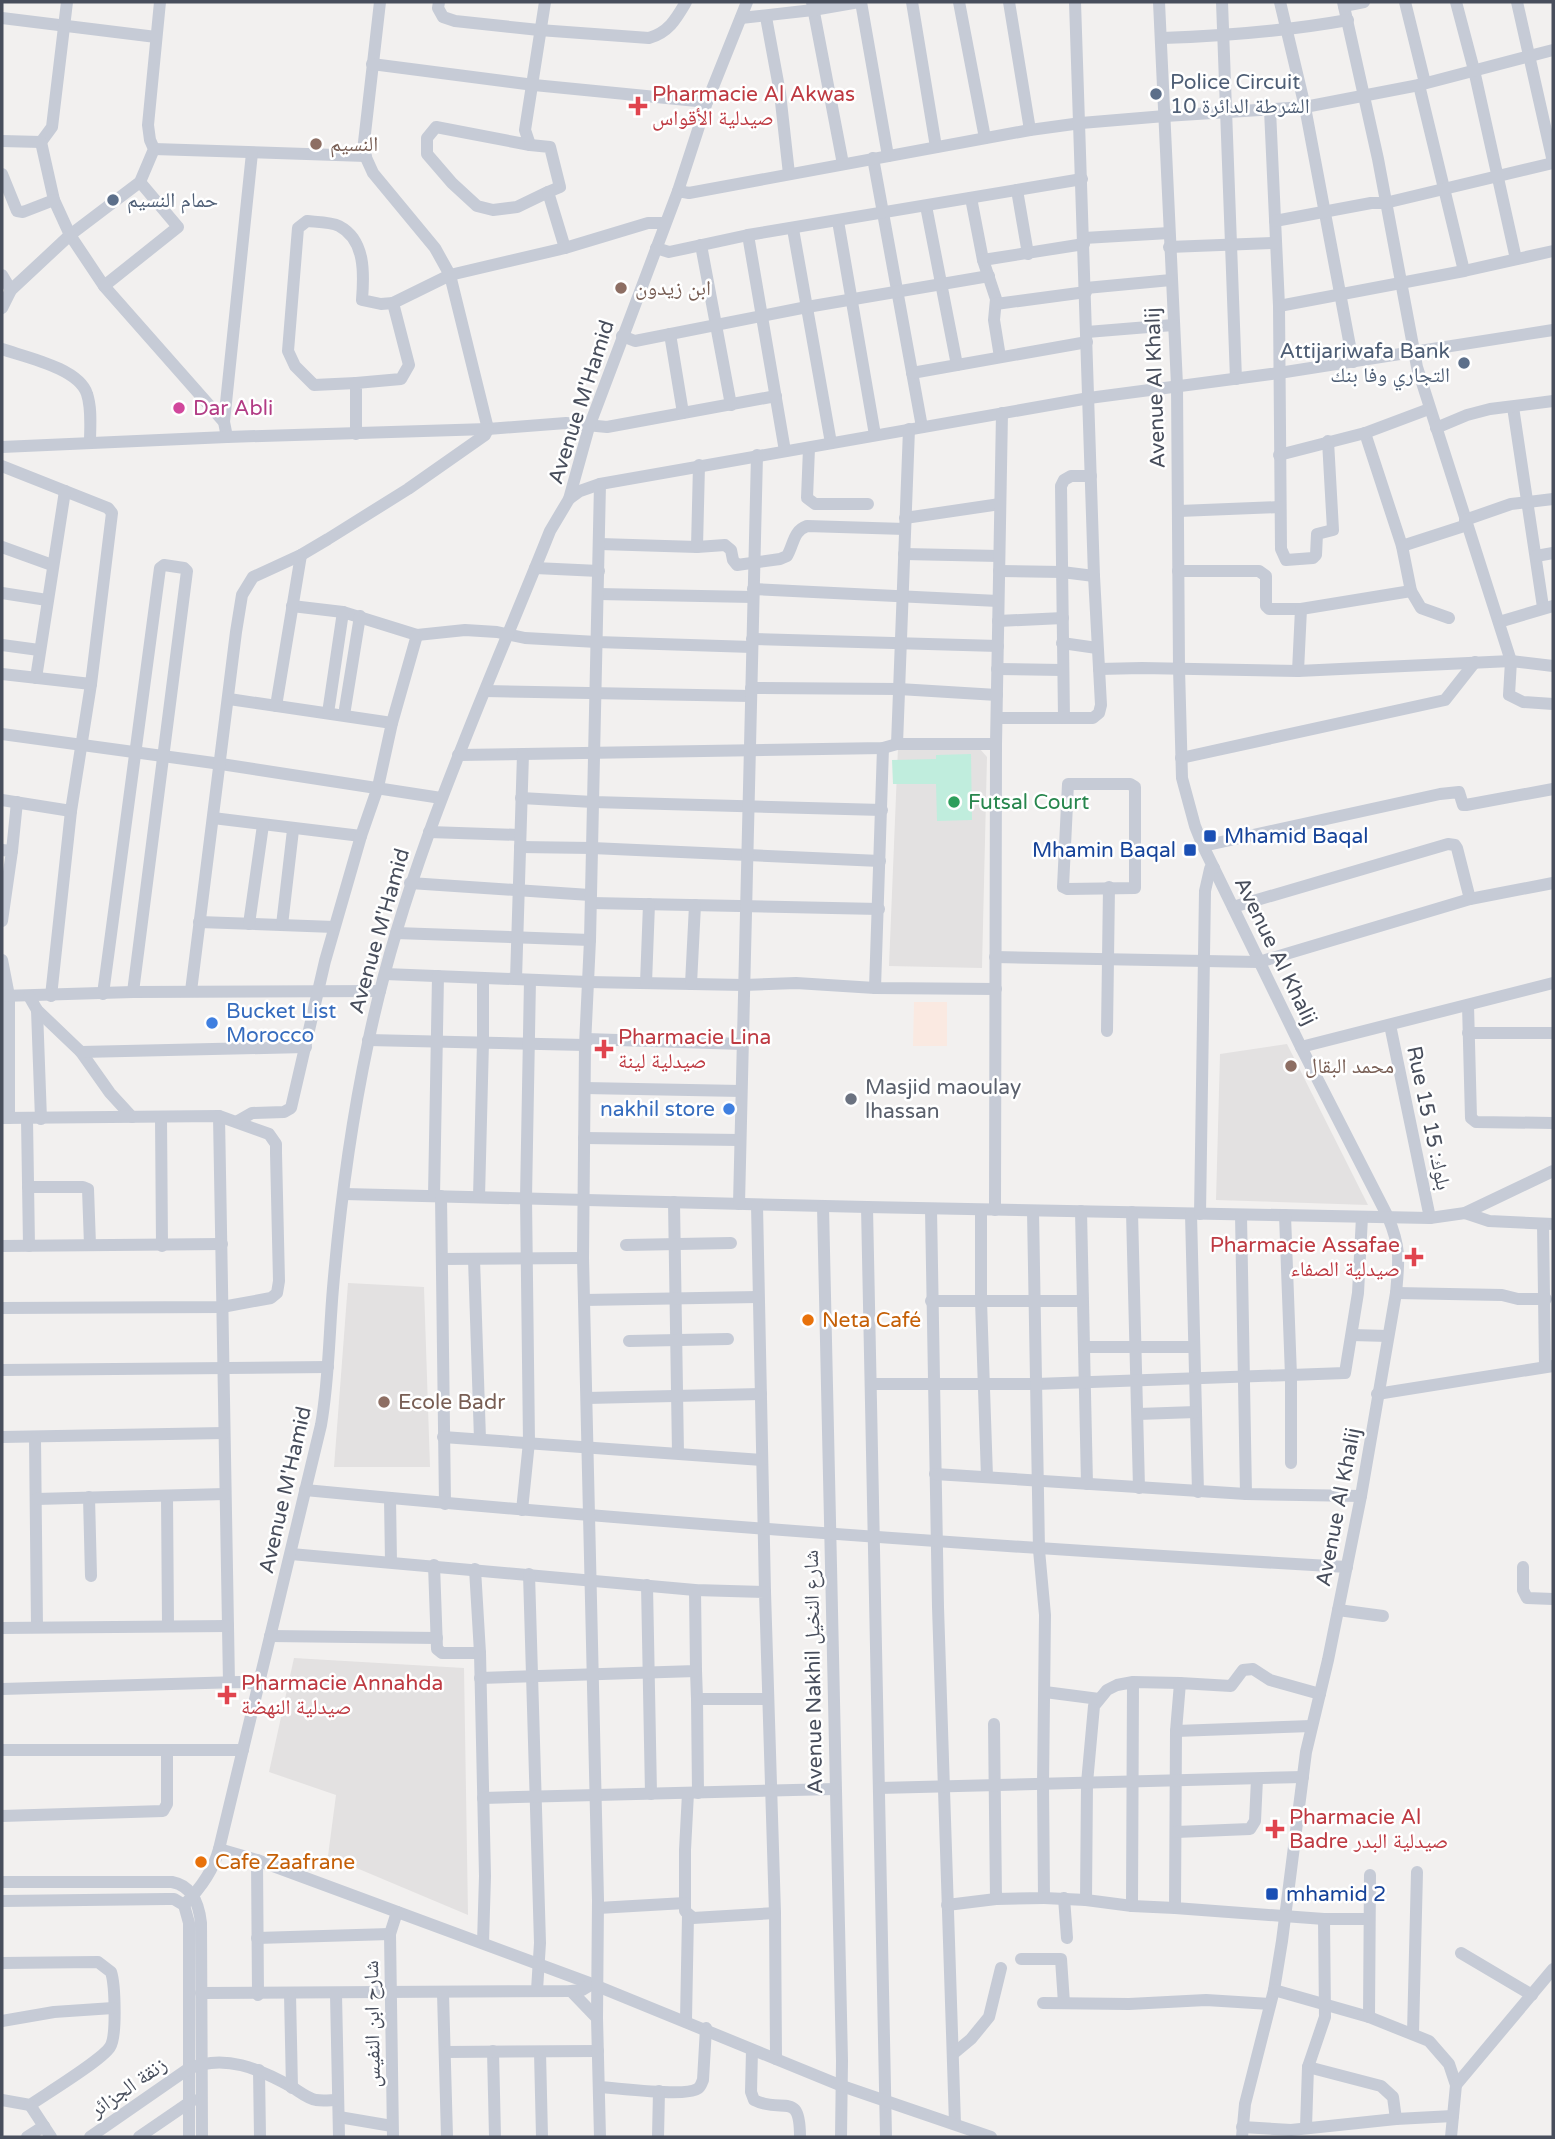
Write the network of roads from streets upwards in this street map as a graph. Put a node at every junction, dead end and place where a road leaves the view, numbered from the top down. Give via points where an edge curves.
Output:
1 (67, 2) edge
2 (160, 2) edge
3 (380, 2) edge
4 (439, 2) edge
5 (545, 2) edge
6 (686, 2) edge
7 (747, 2) edge
8 (860, 2) edge
9 (912, 2) edge
10 (959, 2) edge
11 (1009, 2) edge
12 (1075, 2) edge
13 (1159, 2) edge
14 (1222, 2) edge
15 (1280, 2) edge
16 (1364, 2) edge
17 (1405, 2) edge
18 (1456, 2) edge
19 (1517, 2) edge
20 (1344, 4) edge
21 (813, 6) edge
22 (766, 17) junction
23 (2, 18) edge
24 (741, 18) junction
25 (1348, 20) junction
26 (64, 25) junction
27 (540, 30) junction
28 (1287, 30) junction
29 (1224, 36) junction
30 (156, 37) junction
31 (1162, 38) junction
32 (1553, 50) edge
33 (1529, 55) junction
34 (372, 64) junction
35 (1474, 70) junction
36 (1422, 84) junction
37 (534, 85) junction
38 (1365, 96) junction
39 (707, 102) junction
40 (1305, 107) junction
41 (1270, 110) junction
42 (1227, 113) junction
43 (1165, 116) junction
44 (1081, 123) junction
45 (1030, 130) junction
46 (985, 138) junction
47 (2, 141) edge
48 (41, 142) junction
49 (530, 145) junction
50 (936, 147) junction
51 (154, 149) junction
52 (252, 153) junction
53 (366, 156) junction
54 (888, 156) junction
55 (873, 158) junction
56 (1553, 162) edge
57 (843, 164) junction
58 (2, 174) edge
59 (789, 174) junction
60 (1497, 176) junction
61 (1082, 179) junction
62 (141, 182) junction
63 (1017, 190) junction
64 (1443, 190) junction
65 (678, 191) junction
66 (548, 192) junction
67 (971, 198) junction
68 (54, 200) junction
69 (1385, 203) junction
70 (926, 205) junction
71 (1325, 211) junction
72 (883, 213) junction
73 (838, 220) junction
74 (1275, 221) junction
75 (665, 223) junction
76 (793, 229) junction
77 (1169, 233) junction
78 (70, 235) junction
79 (748, 235) junction
80 (1084, 241) junction
81 (1275, 243) junction
82 (701, 245) junction
83 (1231, 245) junction
84 (1169, 247) junction
85 (565, 248) junction
86 (656, 248) junction
87 (1553, 251) edge
88 (1028, 254) junction
89 (1516, 259) junction
90 (983, 260) junction
91 (1464, 271) junction
92 (450, 275) junction
93 (989, 276) junction
94 (1171, 280) junction
95 (5, 282) edge
96 (1401, 284) junction
97 (941, 285) junction
98 (104, 286) junction
99 (1086, 290) junction
100 (897, 293) junction
101 (1340, 295) junction
102 (853, 300) junction
103 (393, 303) junction
104 (996, 304) junction
105 (1279, 306) junction
106 (807, 307) junction
107 (2, 308) edge
108 (763, 316) junction
109 (715, 325) junction
110 (1173, 326) junction
111 (1553, 330) edge
112 (670, 334) junction
113 (622, 336) junction
114 (1087, 337) junction
115 (2, 349) edge
116 (1414, 351) junction
117 (1000, 356) junction
118 (1353, 362) junction
119 (957, 365) junction
120 (912, 373) junction
121 (1279, 373) junction
122 (1236, 379) junction
123 (356, 383) junction
124 (1177, 385) junction
125 (776, 396) junction
126 (1089, 398) junction
127 (1553, 401) edge
128 (730, 405) junction
129 (1513, 407) junction
130 (1429, 409) junction
131 (683, 413) junction
132 (1002, 413) junction
133 (224, 422) junction
134 (589, 427) junction
135 (916, 428) junction
136 (1436, 428) junction
137 (488, 429) junction
138 (1365, 433) junction
139 (356, 435) junction
140 (875, 435) junction
141 (227, 437) junction
142 (1328, 441) junction
143 (90, 443) junction
144 (831, 443) junction
145 (2, 447) edge
146 (809, 448) junction
147 (785, 450) junction
148 (757, 455) junction
149 (1279, 455) junction
150 (2, 466) edge
151 (699, 466) junction
152 (1091, 476) junction
153 (600, 485) junction
154 (65, 491) junction
155 (569, 499) junction
156 (1553, 499) edge
157 (1527, 502) junction
158 (868, 504) dead end
159 (1000, 504) junction
160 (1280, 507) junction
161 (1179, 511) junction
162 (1466, 522) junction
163 (905, 523) junction
164 (600, 544) junction
165 (1402, 546) junction
166 (2, 547) edge
167 (697, 547) junction
168 (1553, 553) edge
169 (904, 554) junction
170 (301, 555) junction
171 (999, 556) junction
172 (1536, 556) junction
173 (754, 564) junction
174 (52, 565) junction
175 (535, 568) junction
176 (599, 571) junction
177 (999, 571) junction
178 (1178, 571) junction
179 (1062, 572) junction
180 (1094, 576) junction
181 (1411, 591) junction
182 (2, 593) edge
183 (753, 593) junction
184 (598, 594) junction
185 (902, 597) junction
186 (47, 600) junction
187 (998, 601) junction
188 (292, 606) junction
189 (1548, 606) edge
190 (1301, 609) junction
191 (343, 612) junction
192 (360, 616) junction
193 (1063, 618) junction
194 (1449, 618) dead end
195 (998, 621) junction
196 (1499, 622) junction
197 (509, 634) junction
198 (417, 635) junction
199 (597, 642) junction
200 (752, 643) junction
201 (901, 643) junction
202 (1062, 643) junction
203 (2, 645) edge
204 (998, 646) junction
205 (1097, 648) junction
206 (39, 650) junction
207 (1511, 660) junction
208 (1475, 662) junction
209 (1553, 666) edge
210 (1179, 668) junction
211 (997, 669) junction
212 (1099, 669) junction
213 (1062, 670) junction
214 (1298, 671) junction
215 (2, 674) edge
216 (36, 678) junction
217 (91, 684) junction
218 (899, 690) junction
219 (485, 691) junction
220 (751, 692) junction
221 (595, 694) junction
222 (997, 695) junction
223 (229, 699) junction
224 (1553, 704) edge
225 (276, 706) junction
226 (328, 713) junction
227 (344, 715) junction
228 (996, 718) junction
229 (1064, 718) junction
230 (392, 723) junction
231 (2, 734) edge
232 (82, 744) junction
233 (897, 744) junction
234 (996, 744) junction
235 (883, 748) junction
236 (749, 751) junction
237 (136, 752) junction
238 (594, 753) junction
239 (523, 754) junction
240 (458, 755) junction
241 (165, 756) junction
242 (1181, 758) junction
243 (221, 764) junction
244 (377, 788) junction
245 (1553, 789) edge
246 (441, 798) junction
247 (522, 798) junction
248 (2, 800) edge
249 (17, 802) junction
250 (593, 802) junction
251 (748, 806) junction
252 (882, 810) junction
253 (71, 811) junction
254 (213, 818) junction
255 (263, 825) junction
256 (293, 830) junction
257 (429, 832) junction
258 (361, 836) junction
259 (520, 841) junction
260 (1203, 845) junction
261 (592, 848) junction
262 (7, 851) edge
263 (747, 856) junction
264 (880, 861) junction
265 (1214, 868) junction
266 (5, 880) edge
267 (410, 883) junction
268 (1553, 883) edge
269 (1109, 887) junction
270 (519, 889) junction
271 (590, 899) junction
272 (1470, 900) junction
273 (649, 904) junction
274 (695, 905) junction
275 (746, 906) junction
276 (1233, 907) junction
277 (878, 909) junction
278 (2, 921) edge
279 (199, 922) junction
280 (250, 924) junction
281 (282, 925) junction
282 (334, 927) junction
283 (396, 933) junction
284 (518, 938) junction
285 (590, 940) junction
286 (995, 957) junction
287 (2, 960) edge
288 (1108, 960) junction
289 (1202, 960) junction
290 (1259, 962) junction
291 (385, 974) junction
292 (438, 976) junction
293 (483, 978) junction
294 (516, 979) junction
295 (530, 980) junction
296 (588, 982) junction
297 (646, 983) junction
298 (1553, 983) edge
299 (691, 984) junction
300 (744, 985) junction
301 (875, 988) junction
302 (996, 989) junction
303 (191, 991) junction
304 (380, 991) junction
305 (133, 992) junction
306 (318, 992) junction
307 (103, 994) junction
308 (5, 996) edge
309 (29, 996) junction
310 (51, 996) junction
311 (1468, 1005) junction
312 (37, 1010) junction
313 (1390, 1025) junction
314 (1107, 1031) dead end
315 (1468, 1032) junction
316 (1553, 1034) edge
317 (368, 1040) junction
318 (438, 1041) junction
319 (484, 1042) junction
320 (586, 1042) junction
321 (529, 1043) junction
322 (743, 1044) junction
323 (306, 1047) junction
324 (1301, 1047) junction
325 (81, 1052) junction
326 (585, 1088) junction
327 (741, 1091) junction
328 (161, 1116) junction
329 (219, 1116) junction
330 (132, 1117) junction
331 (6, 1118) edge
332 (27, 1119) junction
333 (41, 1119) junction
334 (238, 1121) junction
335 (1553, 1123) edge
336 (584, 1138) junction
337 (740, 1140) junction
338 (1553, 1171) edge
339 (28, 1187) junction
340 (344, 1194) junction
341 (438, 1196) junction
342 (479, 1197) junction
343 (526, 1198) junction
344 (583, 1200) junction
345 (674, 1202) junction
346 (738, 1204) junction
347 (757, 1205) junction
348 (822, 1206) junction
349 (867, 1208) junction
350 (931, 1209) junction
351 (981, 1210) junction
352 (995, 1210) junction
353 (1032, 1211) junction
354 (1081, 1212) junction
355 (1132, 1212) junction
356 (1465, 1213) junction
357 (1195, 1214) junction
358 (1241, 1215) junction
359 (1285, 1215) junction
360 (1362, 1217) junction
361 (1388, 1217) junction
362 (1430, 1218) junction
363 (1548, 1224) edge
364 (731, 1243) dead end
365 (222, 1244) junction
366 (90, 1245) junction
367 (626, 1245) dead end
368 (675, 1245) junction
369 (2, 1246) edge
370 (29, 1246) junction
371 (162, 1246) junction
372 (583, 1258) junction
373 (442, 1259) junction
374 (474, 1259) junction
375 (526, 1260) junction
376 (1396, 1293) junction
377 (758, 1297) junction
378 (677, 1298) junction
379 (1546, 1299) junction
380 (584, 1300) junction
381 (931, 1301) junction
382 (981, 1301) junction
383 (1032, 1301) junction
384 (1082, 1301) junction
385 (222, 1307) junction
386 (2, 1308) edge
387 (1352, 1335) junction
388 (1388, 1336) junction
389 (728, 1339) dead end
390 (629, 1340) dead end
391 (677, 1340) junction
392 (1084, 1347) junction
393 (1136, 1347) junction
394 (1194, 1347) junction
395 (328, 1367) junction
396 (1549, 1367) edge
397 (224, 1369) junction
398 (2, 1370) edge
399 (1291, 1376) junction
400 (1245, 1378) junction
401 (1195, 1380) junction
402 (1138, 1381) junction
403 (1085, 1382) junction
404 (871, 1384) junction
405 (1036, 1384) junction
406 (984, 1385) junction
407 (934, 1386) junction
408 (761, 1394) junction
409 (1377, 1394) junction
410 (678, 1397) junction
411 (587, 1398) junction
412 (1196, 1412) junction
413 (1138, 1414) junction
414 (225, 1433) junction
415 (2, 1437) edge
416 (35, 1437) junction
417 (443, 1437) junction
418 (480, 1439) junction
419 (529, 1442) junction
420 (586, 1448) junction
421 (678, 1453) junction
422 (762, 1460) junction
423 (1291, 1463) dead end
424 (935, 1474) junction
425 (987, 1477) junction
426 (1038, 1481) junction
427 (1087, 1485) junction
428 (1139, 1488) junction
429 (305, 1490) junction
430 (1198, 1492) junction
431 (225, 1494) junction
432 (1246, 1494) junction
433 (167, 1496) junction
434 (1361, 1496) junction
435 (89, 1497) junction
436 (390, 1498) junction
437 (36, 1499) junction
438 (445, 1504) junction
439 (522, 1510) junction
440 (589, 1514) junction
441 (764, 1528) junction
442 (829, 1533) junction
443 (875, 1537) junction
444 (936, 1542) junction
445 (1039, 1550) junction
446 (290, 1554) junction
447 (391, 1562) junction
448 (434, 1565) junction
449 (1347, 1567) junction
450 (1523, 1567) dead end
451 (475, 1569) junction
452 (529, 1574) junction
453 (91, 1576) dead end
454 (591, 1579) junction
455 (647, 1585) junction
456 (695, 1590) junction
457 (765, 1592) junction
458 (1553, 1599) edge
459 (1338, 1610) junction
460 (1382, 1616) dead end
461 (168, 1625) junction
462 (228, 1626) junction
463 (37, 1627) junction
464 (2, 1628) edge
465 (270, 1636) junction
466 (437, 1638) junction
467 (480, 1653) junction
468 (648, 1671) junction
469 (696, 1671) junction
470 (593, 1674) junction
471 (532, 1676) junction
472 (480, 1678) junction
473 (1133, 1682) junction
474 (229, 1683) junction
475 (1180, 1683) junction
476 (258, 1684) junction
477 (2, 1689) edge
478 (1045, 1692) junction
479 (1320, 1694) junction
480 (697, 1699) junction
481 (768, 1699) junction
482 (1099, 1699) junction
483 (994, 1724) dead end
484 (1311, 1726) junction
485 (1176, 1731) junction
486 (2, 1750) edge
487 (243, 1750) junction
488 (167, 1751) junction
489 (1303, 1777) junction
490 (1257, 1779) junction
491 (1177, 1781) junction
492 (1134, 1782) junction
493 (1087, 1783) junction
494 (1042, 1785) junction
495 (994, 1786) junction
496 (879, 1788) junction
497 (944, 1788) junction
498 (835, 1789) junction
499 (771, 1791) junction
500 (693, 1793) junction
501 (651, 1794) junction
502 (596, 1795) junction
503 (535, 1797) junction
504 (483, 1798) junction
505 (2, 1816) edge
506 (1176, 1832) junction
507 (219, 1849) junction
508 (257, 1860) junction
509 (1417, 1872) dead end
510 (1370, 1875) dead end
511 (2, 1882) edge
512 (193, 1896) junction
513 (1044, 1898) junction
514 (1064, 1898) junction
515 (996, 1899) junction
516 (1086, 1899) junction
517 (2, 1901) edge
518 (947, 1905) junction
519 (184, 1906) junction
520 (1132, 1906) junction
521 (598, 1908) junction
522 (1175, 1908) junction
523 (687, 1909) junction
524 (397, 1912) junction
525 (775, 1913) junction
526 (1285, 1916) junction
527 (1324, 1919) junction
528 (1369, 1919) junction
529 (390, 1934) junction
530 (257, 1938) junction
531 (1067, 1938) dead end
532 (483, 1943) junction
533 (1461, 1952) dead end
534 (1021, 1959) dead end
535 (2, 1963) edge
536 (538, 1965) junction
537 (1001, 1968) dead end
538 (1553, 1969) edge
539 (595, 1985) junction
540 (537, 1990) junction
541 (1274, 1990) junction
542 (571, 1991) junction
543 (201, 1993) junction
544 (443, 1993) junction
545 (290, 1994) junction
546 (336, 1994) junction
547 (390, 1994) junction
548 (258, 1995) junction
549 (1532, 1995) junction
550 (1043, 2003) dead end
551 (1064, 2003) junction
552 (1270, 2004) junction
553 (1325, 2004) junction
554 (113, 2008) junction
555 (1369, 2017) junction
556 (597, 2018) junction
557 (686, 2020) junction
558 (2, 2021) edge
559 (706, 2028) junction
560 (1413, 2033) junction
561 (752, 2050) junction
562 (493, 2051) junction
563 (598, 2051) junction
564 (446, 2052) junction
565 (540, 2052) junction
566 (953, 2054) junction
567 (776, 2059) junction
568 (202, 2063) junction
569 (1308, 2067) junction
570 (188, 2069) junction
571 (259, 2070) junction
572 (842, 2085) junction
573 (1456, 2085) junction
574 (600, 2087) junction
575 (292, 2088) junction
576 (659, 2091) junction
577 (202, 2095) junction
578 (2, 2100) edge
579 (338, 2100) junction
580 (886, 2101) junction
581 (188, 2102) junction
582 (30, 2105) junction
583 (339, 2116) junction
584 (1453, 2116) junction
585 (1396, 2119) junction
586 (955, 2124) junction
587 (1307, 2127) junction
588 (48, 2132) edge
589 (1242, 2132) edge
590 (393, 2134) edge
591 (1291, 2134) edge
592 (27, 2137) edge
593 (90, 2137) edge
594 (139, 2137) edge
595 (189, 2137) edge
596 (202, 2137) edge
597 (260, 2137) edge
598 (339, 2137) edge
599 (447, 2137) edge
600 (495, 2137) edge
601 (542, 2137) edge
602 (600, 2137) edge
603 (658, 2137) edge
604 (800, 2137) edge
605 (841, 2137) edge
606 (886, 2137) edge
607 (991, 2137) edge
608 (1451, 2137) edge

1 - 26 street
2 - 30 street
3 - 34 street
4 - 27 street via 439,12 447,19
5 - 27 street
6 - 27 street via 671,26 649,38
7 - 24 street, Avenue M'Hamid
8 - 21 street
8 - 54 street
9 - 50 street
10 - 46 street
11 - 45 street
12 - 44 street
13 - 31 street, Avenue Al Khalij
14 - 29 street
15 - 28 street
16 - 20 street
17 - 36 street
18 - 35 street
19 - 33 street
20 - 25 street
21 - 22 street
21 - 57 street
22 - 24 street
22 - 59 street
23 - 26 street
24 - 39 street, Avenue M'Hamid
25 - 28 street
25 - 38 street
26 - 30 street
26 - 48 street via 51,127
27 - 37 street
28 - 29 street
28 - 40 street
29 - 31 street
29 - 42 street
30 - 51 street via 148,125
31 - 43 street, Avenue Al Khalij
32 - 33 street
33 - 35 street
33 - 56 street
34 - 37 street
34 - 53 street via 363,141
35 - 36 street
35 - 60 street
36 - 38 street
36 - 64 street
37 - 39 street
37 - 49 street via 525,130
38 - 40 street
38 - 69 street
39 - 65 street, Avenue M'Hamid
40 - 41 street
40 - 71 street
41 - 42 street
41 - 74 street
42 - 43 street
42 - 83 street
43 - 44 street
43 - 77 street, Avenue Al Khalij
44 - 45 street
44 - 61 street
45 - 46 street
46 - 50 street
47 - 48 street
48 - 68 street
49 - 66 street via 550,147 560,187
49 - 66 street via 436,127 427,138 427,154 477,206 493,210 517,207
50 - 54 street
51 - 52 street
51 - 62 street
52 - 53 street
52 - 133 street
53 - 92 street via 373,173 435,248
54 - 55 street
55 - 57 street
55 - 72 street
56 - 60 street
57 - 59 street
58 - 68 street via 17,211
59 - 65 street via 689,193
60 - 64 street
60 - 89 street
61 - 63 street
61 - 80 street
62 - 78 street
62 - 98 street via 178,228
63 - 67 street
63 - 88 street
64 - 69 street
64 - 91 street
65 - 75 street, Avenue M'Hamid
66 - 85 street
67 - 70 street
67 - 90 street
68 - 78 street
69 - 71 street
69 - 96 street
70 - 72 street
70 - 97 street
71 - 74 street
71 - 101 street
72 - 73 street
72 - 100 street
73 - 76 street
73 - 102 street
74 - 81 street
75 - 85 street via 648,223
75 - 86 street, Avenue M'Hamid
76 - 79 street
76 - 106 street
77 - 80 street
77 - 84 street, Avenue Al Khalij
78 - 95 street
78 - 98 street
79 - 82 street
79 - 108 street
80 - 88 street
80 - 99 street
81 - 83 street
81 - 105 street
82 - 86 street via 669,252
82 - 109 street
83 - 84 street
83 - 122 street
84 - 94 street, Avenue Al Khalij
85 - 92 street
86 - 113 street, Avenue M'Hamid
87 - 89 street
88 - 90 street
89 - 91 street
90 - 93 street
91 - 96 street
92 - 103 street
92 - 137 street
93 - 97 street
93 - 104 street
94 - 99 street
94 - 110 street, Avenue Al Khalij
95 - 107 street
96 - 101 street
96 - 116 street
97 - 100 street
97 - 119 street
98 - 133 street
99 - 104 street
99 - 114 street
100 - 102 street
100 - 120 street
101 - 105 street
101 - 118 street
102 - 106 street
102 - 140 street
103 - 123 street via 409,365 401,379
103 - 123 street via 362,300 364,260 349,234 337,225 307,221 298,228 288,351 295,366 314,385
104 - 117 street via 993,320
105 - 121 street
106 - 108 street
106 - 144 street
108 - 109 street
108 - 125 street
109 - 112 street
109 - 128 street
110 - 114 street
110 - 124 street, Avenue Al Khalij
111 - 116 street
112 - 113 street via 635,341
112 - 131 street
113 - 134 street, Avenue M'Hamid
114 - 117 street
114 - 126 street
115 - 143 street via 54,367 83,385
116 - 118 street
116 - 130 street
117 - 119 street
118 - 121 street
119 - 120 street
120 - 135 street
121 - 122 street
121 - 149 street
122 - 124 street
123 - 139 street
124 - 126 street
124 - 161 street, Avenue Al Khalij
125 - 128 street
125 - 147 street
126 - 132 street
126 - 152 street
127 - 129 street
128 - 131 street
129 - 136 street via 1466,415
129 - 157 street
130 - 136 street
130 - 138 street
131 - 134 street
132 - 135 street
132 - 159 street
133 - 141 street
134 - 137 street via 566,423
134 - 155 street, Avenue M'Hamid
135 - 140 street
135 - 163 street
136 - 162 street
137 - 139 street
137 - 170 street via 408,489
138 - 142 street
138 - 165 street
139 - 141 street
140 - 144 street
141 - 143 street
142 - 149 street
142 - 160 street via 1333,529 1316,536 1314,558 1283,556
143 - 145 street
144 - 146 street
146 - 147 street
146 - 158 street via 807,498 815,504
147 - 148 street
148 - 151 street
148 - 173 street
149 - 160 street
150 - 154 street
151 - 153 street
151 - 167 street
152 - 179 street via 1071,477 1061,486
152 - 180 street
153 - 155 street
153 - 164 street
154 - 174 street
154 - 217 street via 112,513
155 - 175 street, Avenue M'Hamid
156 - 157 street
157 - 162 street
157 - 172 street
159 - 163 street
159 - 171 street
160 - 161 street
161 - 178 street, Avenue Al Khalij
162 - 165 street
162 - 196 street
163 - 169 street
163 - 173 street via 807,526 796,533 787,556
164 - 167 street
164 - 176 street
165 - 181 street
166 - 174 street
167 - 173 street via 729,546 735,563
168 - 172 street
169 - 171 street
169 - 185 street
170 - 188 street
170 - 223 street via 253,576 245,588
171 - 177 street
172 - 189 street
173 - 183 street
174 - 186 street
175 - 176 street
175 - 197 street, Avenue M'Hamid
176 - 184 street
177 - 179 street
177 - 187 street
178 - 190 street via 1259,570 1266,576 1269,609
178 - 210 street, Avenue Al Khalij
179 - 180 street
179 - 193 street
180 - 205 street
181 - 190 street
181 - 194 street via 1420,608
182 - 186 street
183 - 184 street
183 - 185 street
183 - 200 street
184 - 199 street
185 - 187 street
185 - 201 street
186 - 206 street
187 - 195 street
188 - 191 street
188 - 225 street
189 - 196 street
190 - 214 street
191 - 192 street
191 - 226 street
192 - 198 street
192 - 227 street
193 - 195 street
193 - 202 street
195 - 204 street
196 - 207 street
197 - 198 street via 465,630
197 - 199 street
197 - 219 street, Avenue M'Hamid
198 - 230 street
199 - 200 street
199 - 221 street
200 - 201 street
200 - 220 street
201 - 204 street
201 - 218 street
202 - 205 street
202 - 213 street
203 - 206 street
204 - 211 street
205 - 212 street
206 - 216 street
207 - 208 street
207 - 209 street
207 - 224 street via 1511,697
208 - 214 street
208 - 242 street via 1446,700
210 - 212 street
210 - 214 street
210 - 242 street, Avenue Al Khalij
211 - 213 street
211 - 222 street
212 - 229 street via 1099,713 1093,718
213 - 229 street
215 - 216 street
216 - 217 street
217 - 232 street
218 - 220 street
218 - 222 street
218 - 233 street
219 - 221 street
219 - 240 street, Avenue M'Hamid
220 - 221 street
220 - 236 street
221 - 238 street
222 - 228 street
223 - 225 street
223 - 243 street
225 - 226 street
226 - 227 street
227 - 230 street
228 - 229 street
228 - 234 street
230 - 244 street
231 - 232 street
232 - 237 street
232 - 253 street
233 - 234 street
233 - 235 street
234 - 286 street
235 - 236 street
235 - 252 street
236 - 238 street
236 - 251 street
237 - 241 street
237 - 241 street via 160,568 164,565 187,571
237 - 307 street
238 - 239 street
238 - 250 street
239 - 240 street
239 - 247 street
240 - 246 street, Avenue M'Hamid
241 - 243 street
241 - 305 street
242 - 260 street, Avenue Al Khalij via 1187,801
243 - 244 street
243 - 254 street
244 - 246 street
244 - 258 street
245 - 260 street via 1466,805 1459,792 1440,793
246 - 257 street, Avenue M'Hamid
247 - 250 street
247 - 259 street
248 - 249 street
249 - 253 street
249 - 262 street
250 - 251 street
250 - 261 street
251 - 252 street
251 - 263 street
252 - 264 street
253 - 310 street
254 - 255 street
254 - 279 street
255 - 256 street
255 - 280 street
256 - 258 street
256 - 281 street
257 - 259 street
257 - 267 street, Avenue M'Hamid
258 - 282 street
259 - 261 street
259 - 270 street
260 - 265 street, Avenue Al Khalij
261 - 263 street
261 - 271 street
262 - 266 street
263 - 264 street
263 - 275 street
264 - 277 street
265 - 276 street, Avenue Al Khalij
265 - 289 street via 1205,891
266 - 278 street
267 - 270 street
267 - 283 street, Avenue M'Hamid
268 - 272 street
269 - 269 street via 1136,886 1135,787 1068,784 1063,887
269 - 288 street
270 - 271 street
270 - 284 street
271 - 273 street
271 - 285 street
272 - 276 street via 1457,848 1448,844
272 - 290 street
273 - 274 street
273 - 297 street
274 - 275 street
274 - 299 street
275 - 277 street
275 - 300 street
276 - 290 street, Avenue Al Khalij
277 - 301 street
279 - 280 street
279 - 303 street
280 - 281 street
281 - 282 street
282 - 306 street
283 - 284 street
283 - 291 street, Avenue M'Hamid
284 - 285 street
284 - 294 street
285 - 296 street
286 - 288 street
286 - 302 street
287 - 308 street
288 - 289 street
288 - 314 street
289 - 290 street
289 - 357 street
290 - 324 street, Avenue Al Khalij
291 - 292 street
291 - 304 street, Avenue M'Hamid
292 - 293 street
292 - 318 street
293 - 294 street
293 - 319 street
294 - 295 street
295 - 296 street
295 - 321 street
296 - 297 street
296 - 320 street
297 - 299 street
298 - 311 street
299 - 300 street
300 - 301 street
300 - 322 street
301 - 302 street
302 - 352 street
303 - 305 street
303 - 306 street
304 - 306 street
304 - 317 street, Avenue M'Hamid
305 - 307 street
306 - 323 street
307 - 310 street
308 - 309 street
308 - 331 street
309 - 310 street
309 - 312 street
311 - 313 street
311 - 315 street
312 - 325 street
312 - 333 street
313 - 324 street
313 - 362 street, Rue 15 بلوك: 15
315 - 316 street
315 - 335 street via 1471,1118 1476,1122
317 - 318 street
317 - 340 street, Avenue M'Hamid
318 - 319 street
318 - 341 street
319 - 321 street
319 - 342 street
320 - 321 street
320 - 322 street
320 - 326 street
321 - 343 street
322 - 327 street
323 - 325 street
323 - 334 street via 289,1111 252,1113
324 - 361 street, Avenue Al Khalij
325 - 330 street
326 - 327 street
326 - 336 street
327 - 337 street
328 - 329 street
328 - 330 street
328 - 371 street
329 - 334 street
329 - 365 street
330 - 333 street
331 - 332 street
332 - 333 street
332 - 339 street
334 - 385 street via 269,1134 276,1144 279,1281 271,1298
336 - 337 street
336 - 344 street
337 - 346 street
338 - 356 street
339 - 366 street via 88,1189
339 - 370 street
340 - 341 street
340 - 395 street, Avenue M'Hamid
341 - 342 street
341 - 373 street
342 - 343 street
343 - 344 street
343 - 375 street
344 - 345 street
344 - 372 street
345 - 346 street
345 - 368 street
346 - 347 street
347 - 348 street
347 - 377 street
348 - 349 street
348 - 442 street, Avenue Nakhil شارع النخيل
349 - 350 street
349 - 404 street
350 - 351 street
350 - 381 street
351 - 352 street
351 - 382 street
352 - 353 street
353 - 354 street
353 - 383 street
354 - 355 street
354 - 384 street
355 - 357 street
355 - 393 street
356 - 362 street
356 - 363 street via 1489,1221
357 - 358 street
357 - 394 street
358 - 359 street
358 - 400 street
359 - 360 street
359 - 399 street
360 - 361 street
360 - 387 street
361 - 362 street
361 - 376 street, Avenue Al Khalij via 1398,1240
363 - 379 street
364 - 368 street
365 - 371 street
365 - 385 street
366 - 370 street
366 - 371 street
367 - 368 street
368 - 378 street
369 - 370 street
372 - 375 street
372 - 380 street
373 - 374 street
373 - 417 street
374 - 375 street
374 - 418 street
375 - 419 street
376 - 379 street
376 - 388 street, Avenue Al Khalij
377 - 378 street
377 - 408 street
378 - 380 street
378 - 391 street
379 - 396 street
380 - 411 street
381 - 382 street
381 - 407 street
382 - 383 street
382 - 406 street
383 - 384 street
383 - 405 street
384 - 392 street
385 - 386 street
385 - 397 street
387 - 388 street
387 - 399 street via 1345,1373
388 - 409 street, Avenue Al Khalij
389 - 391 street
390 - 391 street
391 - 410 street
392 - 393 street
392 - 403 street
393 - 394 street
393 - 402 street
394 - 401 street
395 - 397 street
395 - 429 street, Avenue M'Hamid via 321,1425
396 - 409 street
397 - 398 street
397 - 414 street
399 - 400 street
399 - 423 street
400 - 401 street
400 - 432 street
401 - 402 street
401 - 412 street
402 - 403 street
402 - 413 street
403 - 405 street
403 - 427 street
404 - 407 street
404 - 443 street
405 - 406 street
405 - 426 street
406 - 407 street
406 - 425 street
407 - 424 street
408 - 410 street
408 - 422 street
409 - 434 street, Avenue Al Khalij
410 - 411 street
410 - 421 street
411 - 420 street
412 - 413 street
412 - 430 street
413 - 428 street
414 - 416 street
414 - 431 street
415 - 416 street
416 - 437 street
417 - 418 street
417 - 438 street
418 - 419 street
419 - 420 street
419 - 439 street
420 - 421 street
420 - 440 street
421 - 422 street
422 - 441 street
424 - 425 street
424 - 444 street
425 - 426 street
426 - 427 street
426 - 445 street
427 - 428 street
428 - 430 street
429 - 436 street
429 - 446 street, Avenue M'Hamid
430 - 432 street
431 - 433 street
431 - 462 street
432 - 434 street
433 - 435 street
433 - 461 street
434 - 449 street, Avenue Al Khalij
435 - 437 street
435 - 453 street
436 - 438 street
436 - 447 street
437 - 463 street
438 - 439 street
439 - 440 street
440 - 441 street
440 - 454 street
441 - 442 street
441 - 457 street
442 - 443 street
442 - 498 street, Avenue Nakhil شارع النخيل
443 - 444 street
443 - 496 street
444 - 445 street
444 - 497 street
445 - 449 street
445 - 478 street
446 - 447 street
446 - 465 street, Avenue M'Hamid
447 - 448 street
448 - 451 street
448 - 466 street
449 - 459 street, Avenue Al Khalij
450 - 458 street via 1527,1598
451 - 452 street
451 - 467 street
452 - 454 street
452 - 471 street
454 - 455 street
454 - 470 street
455 - 456 street
455 - 468 street
456 - 457 street
456 - 469 street
457 - 481 street
459 - 460 street
459 - 479 street, Avenue Al Khalij
461 - 462 street
461 - 463 street
462 - 474 street
463 - 464 street
465 - 466 street
465 - 476 street, Avenue M'Hamid
466 - 467 street via 442,1653
467 - 472 street
468 - 469 street
468 - 470 street
468 - 501 street
469 - 480 street
470 - 471 street
470 - 502 street
471 - 472 street
471 - 503 street
472 - 504 street
473 - 475 street
473 - 482 street via 1116,1685
473 - 492 street
474 - 476 street
474 - 477 street
475 - 479 street via 1231,1686 1243,1670 1253,1669 1270,1680
475 - 485 street
476 - 487 street, Avenue M'Hamid
478 - 482 street
478 - 494 street
479 - 484 street, Avenue Al Khalij
480 - 481 street
480 - 500 street
481 - 499 street
482 - 493 street via 1091,1719
483 - 495 street
484 - 485 street
484 - 489 street, Avenue Al Khalij
485 - 491 street
486 - 488 street
487 - 488 street
487 - 507 street, Avenue M'Hamid
488 - 505 street via 167,1804 163,1811
489 - 490 street
489 - 526 street, Avenue Al Khalij
490 - 491 street
490 - 506 street via 1255,1821 1250,1829
491 - 492 street
491 - 506 street
492 - 493 street
492 - 520 street
493 - 494 street
493 - 516 street
494 - 495 street
494 - 513 street
495 - 497 street
495 - 515 street
496 - 497 street
496 - 580 street
497 - 518 street
498 - 499 street
498 - 572 street, Avenue Nakhil شارع النخيل
499 - 500 street
499 - 525 street
500 - 501 street
500 - 523 street via 685,1850
501 - 502 street
502 - 503 street
502 - 521 street
503 - 504 street
503 - 536 street
504 - 532 street
506 - 522 street
507 - 508 street
507 - 512 street, Avenue M'Hamid via 211,1871
508 - 524 street
508 - 530 street
509 - 560 street
510 - 528 street
511 - 512 street via 172,1882
512 - 519 street, Avenue M'Hamid
512 - 543 street via 200,1909
513 - 514 street
513 - 515 street
514 - 516 street
514 - 531 street
515 - 518 street
516 - 520 street
517 - 519 street via 167,1899
518 - 566 street
519 - 570 street via 189,1923
520 - 522 street
521 - 523 street
521 - 539 street
522 - 526 street
523 - 525 street via 693,1918
523 - 557 street
524 - 529 street, شارح ابن النفيس
524 - 532 street
525 - 567 street
526 - 527 street
526 - 541 street, Avenue Al Khalij
527 - 528 street
527 - 553 street
528 - 555 street
529 - 530 street
529 - 547 street, شارح ابن النفيس
530 - 548 street
532 - 536 street
533 - 549 street
534 - 551 street via 1061,1959
535 - 554 street via 98,1962 111,1972
536 - 539 street
536 - 540 street
537 - 566 street via 989,2017
538 - 549 street
539 - 542 street
539 - 556 street
539 - 557 street
540 - 542 street
540 - 544 street
541 - 552 street, Avenue Al Khalij
541 - 553 street
542 - 556 street
543 - 548 street
543 - 568 street
544 - 547 street
544 - 564 street
545 - 546 street
545 - 548 street
545 - 575 street
546 - 547 street
546 - 579 street
547 - 590 street, شارح ابن النفيس
549 - 573 street
550 - 551 street
551 - 552 street via 1206,2000
552 - 589 street, Avenue Al Khalij
553 - 555 street
553 - 569 street
554 - 558 street
554 - 582 street via 113,2039 106,2053
555 - 560 street
556 - 563 street
557 - 559 street
559 - 561 street
559 - 576 street via 700,2087
560 - 573 street via 1441,2053
561 - 567 street
561 - 604 street via 754,2101 795,2109 800,2115
562 - 564 street
562 - 565 street
562 - 600 street
563 - 565 street
563 - 574 street
564 - 599 street
565 - 601 street
566 - 586 street
567 - 572 street
568 - 570 street, زنقة الجزائر
568 - 571 street via 217,2061
568 - 577 street
569 - 585 street via 1381,2086 1393,2097
569 - 587 street
570 - 581 street
570 - 593 street, زنقة الجزائر
571 - 575 street
571 - 597 street
572 - 580 street
572 - 605 street, Avenue Nakhil شارع النخيل
573 - 584 street
574 - 576 street
574 - 602 street
575 - 579 street via 316,2100
576 - 603 street
577 - 581 street
577 - 596 street
578 - 582 street
579 - 583 street
580 - 586 street
580 - 606 street
581 - 594 street
581 - 595 street
582 - 588 street
583 - 590 street
583 - 598 street
584 - 585 street
584 - 608 street
585 - 587 street
586 - 607 street
587 - 591 street
588 - 592 street
589 - 591 street

